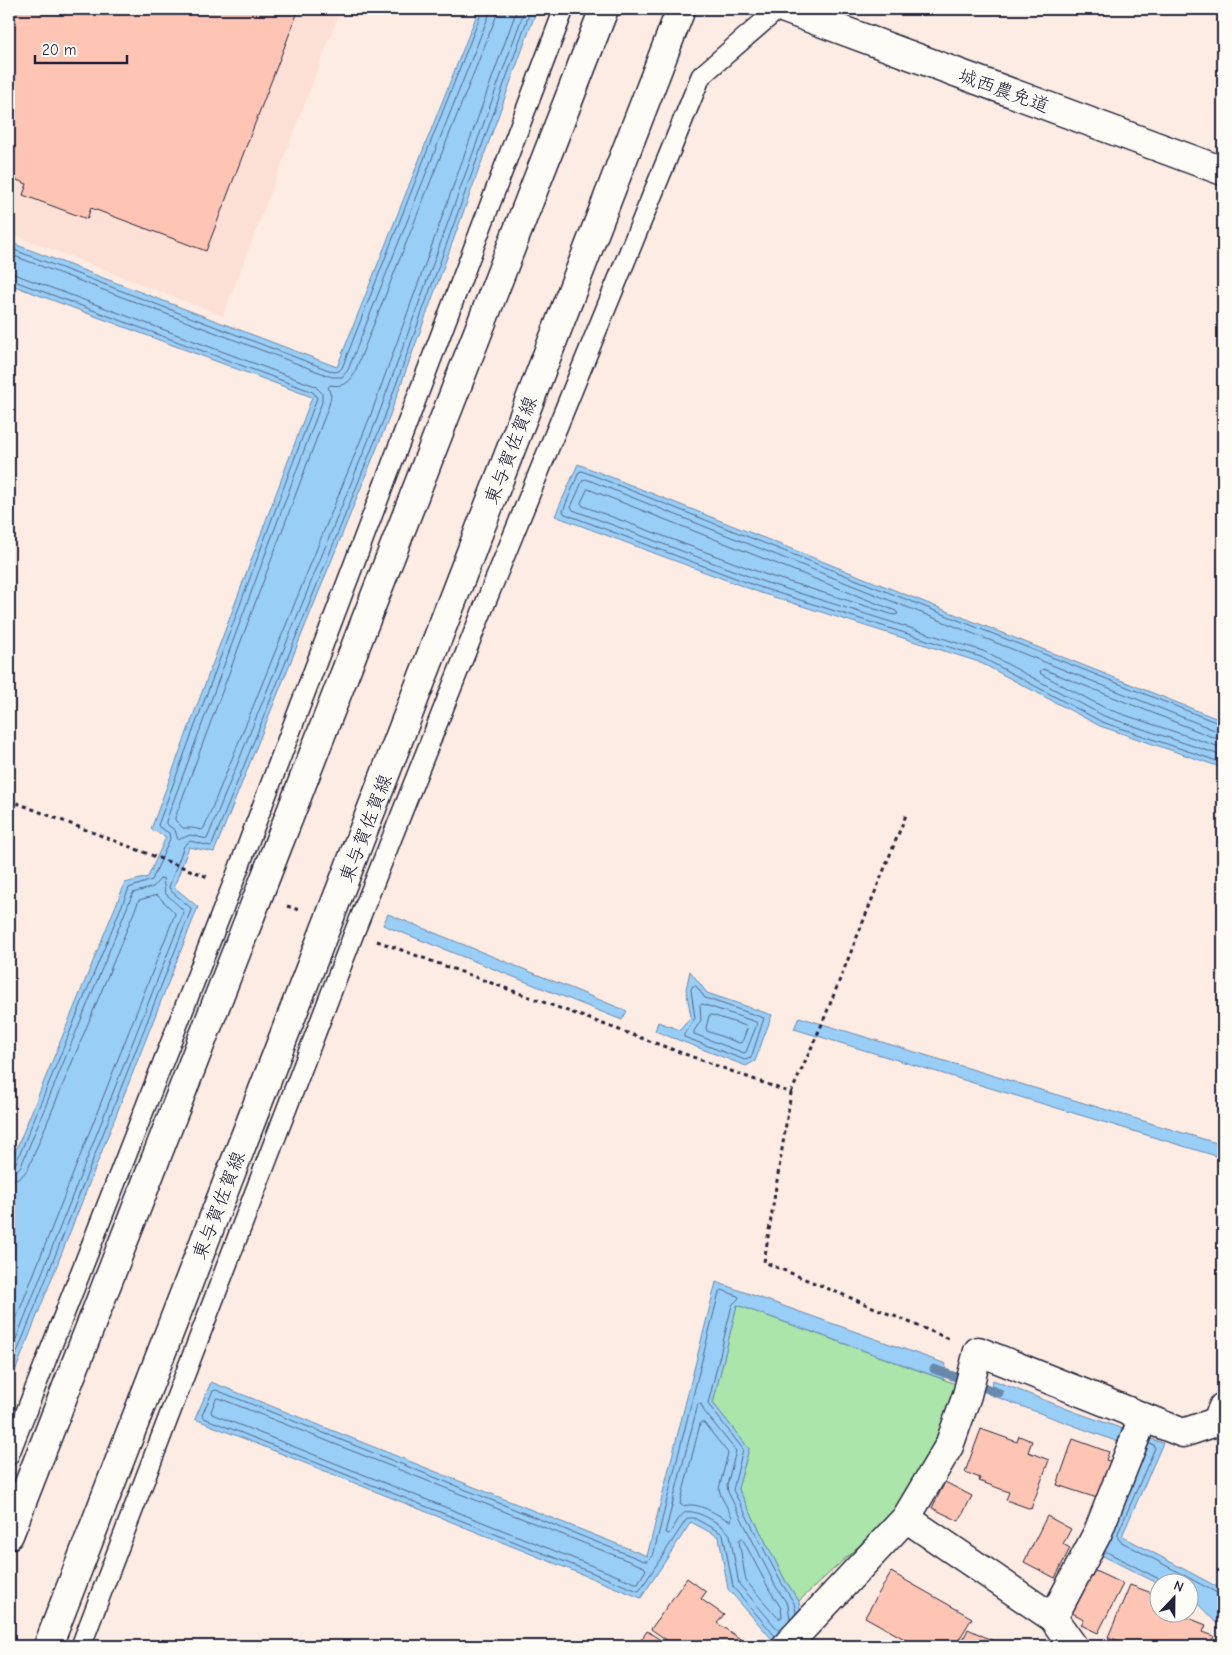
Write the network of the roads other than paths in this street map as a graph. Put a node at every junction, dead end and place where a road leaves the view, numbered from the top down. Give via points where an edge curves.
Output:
1 (564, 9) edge
2 (604, 9) edge
3 (681, 9) edge
4 (778, 9) edge
5 (785, 9) edge
6 (1223, 171) edge
7 (1223, 1408) edge
8 (1138, 1433) junction
9 (9, 1454) edge
10 (906, 1518) junction
11 (9, 1535) edge
12 (1053, 1618) junction
13 (48, 1646) edge
14 (81, 1646) edge
15 (786, 1646) edge
16 (1073, 1646) edge

1 - 9 lane via 232,886
2 - 11 main road
3 - 13 main road, 東与賀佐賀線
4 - 14 lane via 701,76 354,933
5 - 6 main road, 城西農免道
7 - 8 main road via 1216,1422 1183,1433
8 - 10 main road via 978,1351 949,1446
8 - 12 main road via 1098,1532
10 - 12 main road
10 - 15 main road
12 - 16 main road

